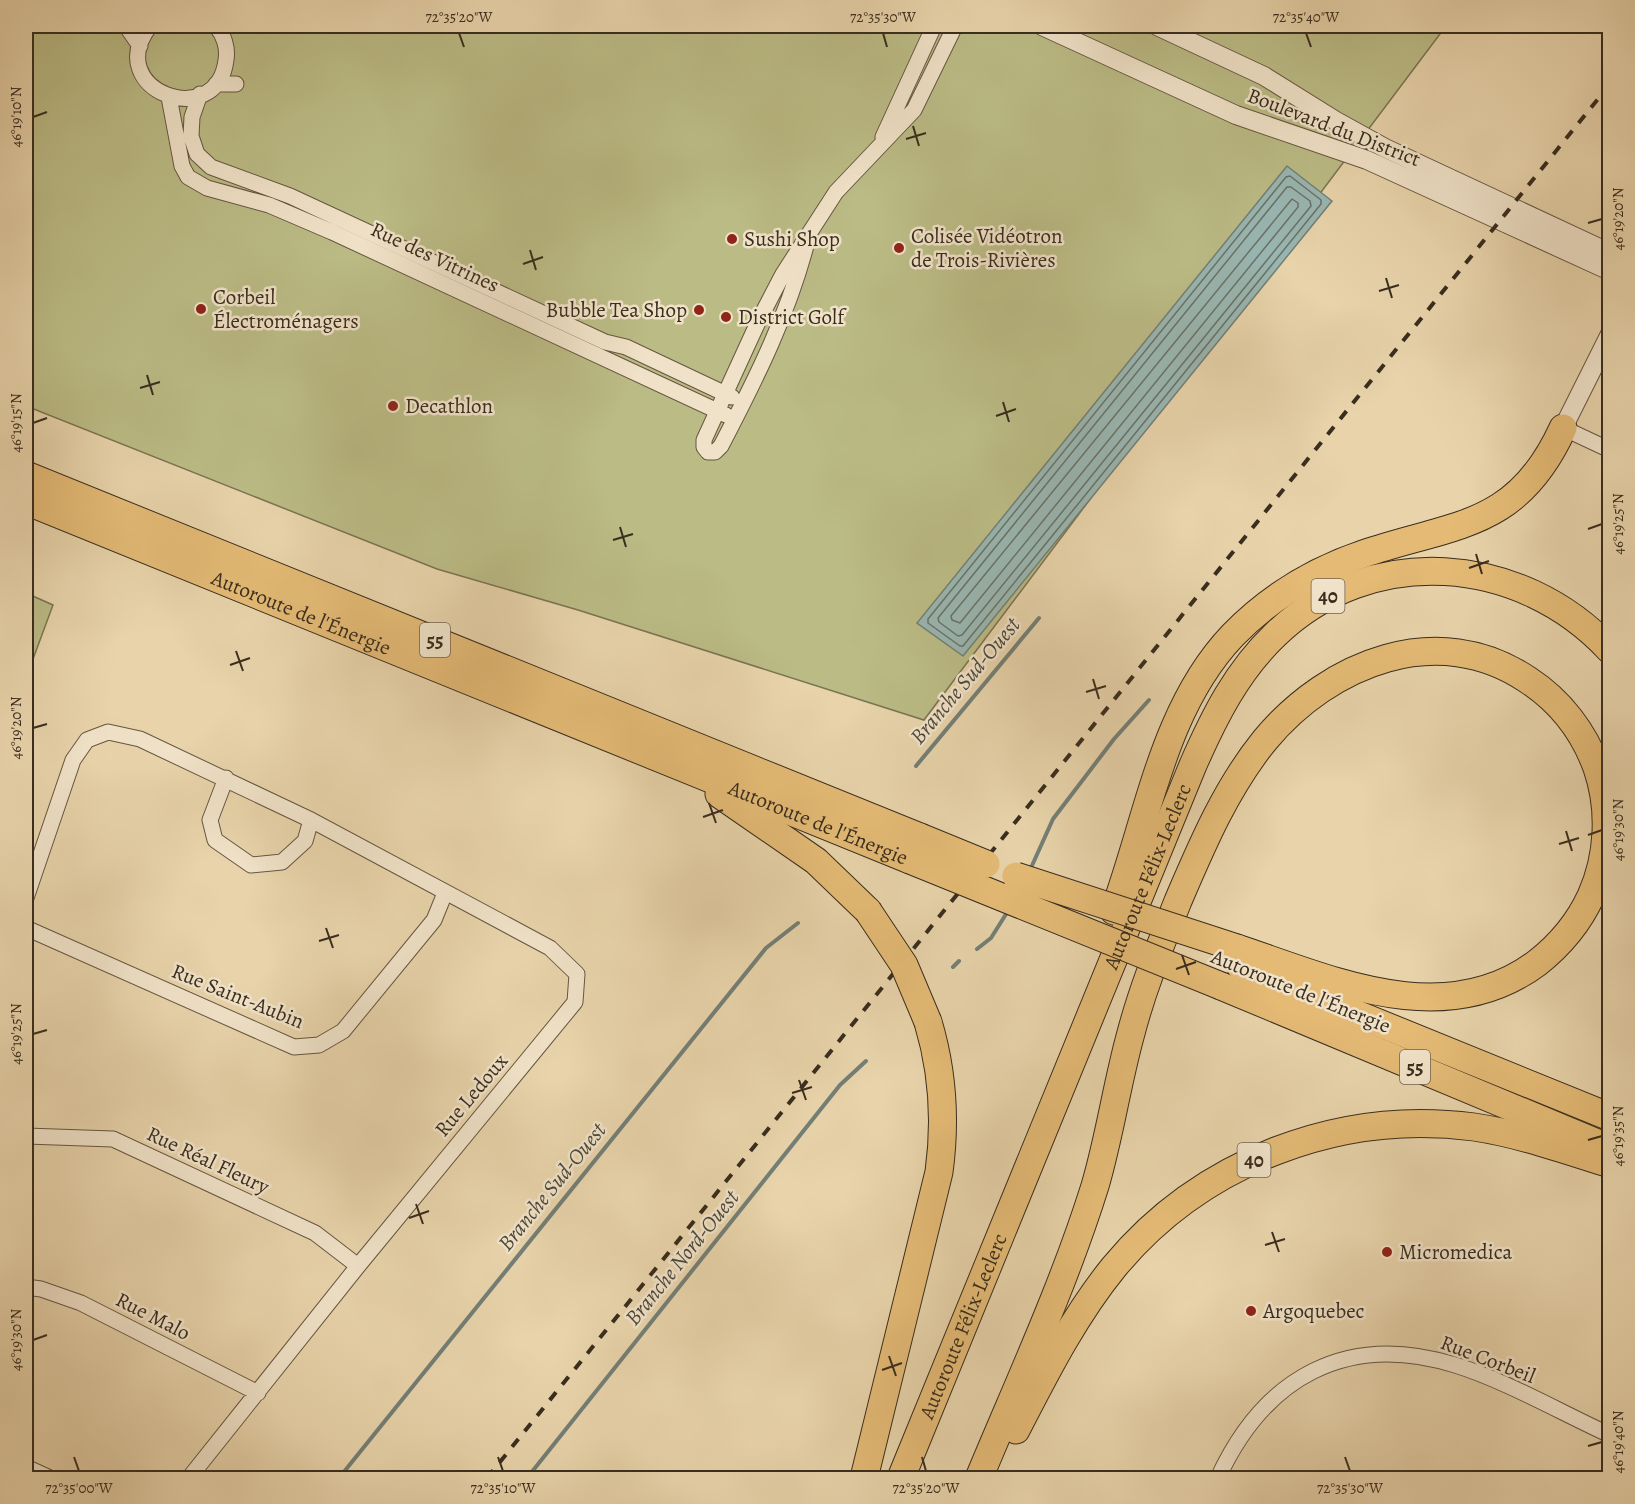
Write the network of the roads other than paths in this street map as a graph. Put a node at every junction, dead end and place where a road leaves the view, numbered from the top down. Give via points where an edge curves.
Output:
1 (126, 26) edge
2 (150, 26) edge
3 (934, 26) edge
4 (955, 26) edge
5 (1042, 26) edge
6 (1158, 26) edge
7 (220, 27) edge
8 (140, 46) junction
9 (216, 84) junction
10 (236, 84) dead end
11 (200, 94) junction
12 (169, 97) junction
13 (876, 150) junction
14 (808, 238) junction
15 (1610, 253) edge
16 (1610, 271) edge
17 (1610, 334) edge
18 (725, 394) junction
19 (742, 403) junction
20 (718, 411) junction
21 (735, 419) junction
22 (1563, 428) junction
23 (1610, 450) edge
24 (26, 475) edge
25 (26, 501) edge
26 (1610, 650) edge
27 (679, 766) junction
28 (226, 778) junction
29 (311, 820) junction
30 (915, 848) junction
31 (446, 893) junction
32 (26, 898) edge
33 (26, 928) edge
34 (1229, 966) junction
35 (1610, 1117) edge
36 (26, 1136) edge
37 (1610, 1148) edge
38 (1610, 1164) edge
39 (358, 1266) junction
40 (26, 1287) edge
41 (966, 1318) junction
42 (258, 1393) junction
43 (1610, 1435) edge
44 (26, 1467) edge
45 (50, 1479) edge
46 (189, 1479) edge
47 (864, 1479) edge
48 (901, 1479) edge
49 (979, 1479) edge
50 (990, 1479) edge
51 (1218, 1479) edge

1 - 8 street
2 - 8 street
3 - 13 street
4 - 13 street via 916,106
5 - 16 street, Boulevard du District via 1236,115 1367,160
6 - 15 street, Boulevard du District via 1264,76 1385,148
7 - 9 street via 227,56
8 - 12 street via 139,62 145,78
9 - 10 street
9 - 11 street
11 - 12 street via 183,99
11 - 18 street, Rue des Vitrines via 192,117 191,136 197,154 211,167 285,194
12 - 20 street, Rue des Vitrines via 182,166 192,180 323,228
13 - 14 street via 836,192
14 - 18 street via 783,274
14 - 19 street via 784,313
17 - 22 street
18 - 19 street, Rue des Vitrines
18 - 20 street
19 - 21 street
20 - 21 street, Rue des Vitrines
20 - 21 street via 703,443 708,452 720,448
22 - 23 street
22 - 41 highway via 1540,471 1508,503 1466,525 1365,554 1303,580 1246,622 1204,673 1168,746 1122,890
24 - 30 highway, Autoroute de l'Énergie / 55
25 - 27 highway, Autoroute de l'Énergie / 55
26 - 41 highway, Autoroute Félix-Leclerc / 40 via 1580,622 1541,597 1490,577 1444,571 1394,575 1348,587 1304,611 1267,642 1231,688 1203,742
27 - 30 highway, Autoroute de l'Énergie / 55
27 - 47 highway, bridge via 809,855 838,880 868,911 904,965 928,1022 942,1088 939,1172
28 - 29 street, Rue Ledoux
28 - 29 street via 210,820 214,840 251,865 282,862 305,842
28 - 32 street, Rue Ledoux via 140,739 108,732 87,740 73,760
29 - 31 street, Rue Ledoux
30 - 34 highway, Autoroute de l'Énergie / 55, bridge
30 - 34 highway, Autoroute de l'Énergie / 55, bridge via 1016,876
31 - 33 street, Rue Saint-Aubin via 434,920 342,1031 319,1045 294,1047
31 - 39 street, Rue Ledoux via 550,948 577,974 576,1002
34 - 35 highway, Autoroute de l'Énergie / 55
34 - 37 highway, Autoroute de l'Énergie / 55
34 - 49 highway via 1413,997 1473,993 1526,971 1554,948 1577,921 1601,868 1606,832 1604,796 1583,738 1557,704 1521,675 1473,656 1436,651 1387,657 1338,677 1298,706 1262,744 1219,812 1161,944 1131,1030 1089,1203
36 - 39 street, Rue Réal Fleury via 113,1139 315,1233
38 - 50 highway, 40 via 1507,1133 1416,1124 1372,1126 1323,1135 1239,1167 1170,1212 1114,1267 1058,1352
39 - 42 street, Rue Ledoux
40 - 42 street, Rue Malo via 81,1303
41 - 48 highway, Autoroute Félix-Leclerc / 40
42 - 46 street, Rue Ledoux
43 - 51 street, Rue Corbeil via 1457,1365 1408,1355 1354,1356 1319,1367 1281,1392 1242,1434
44 - 45 street

